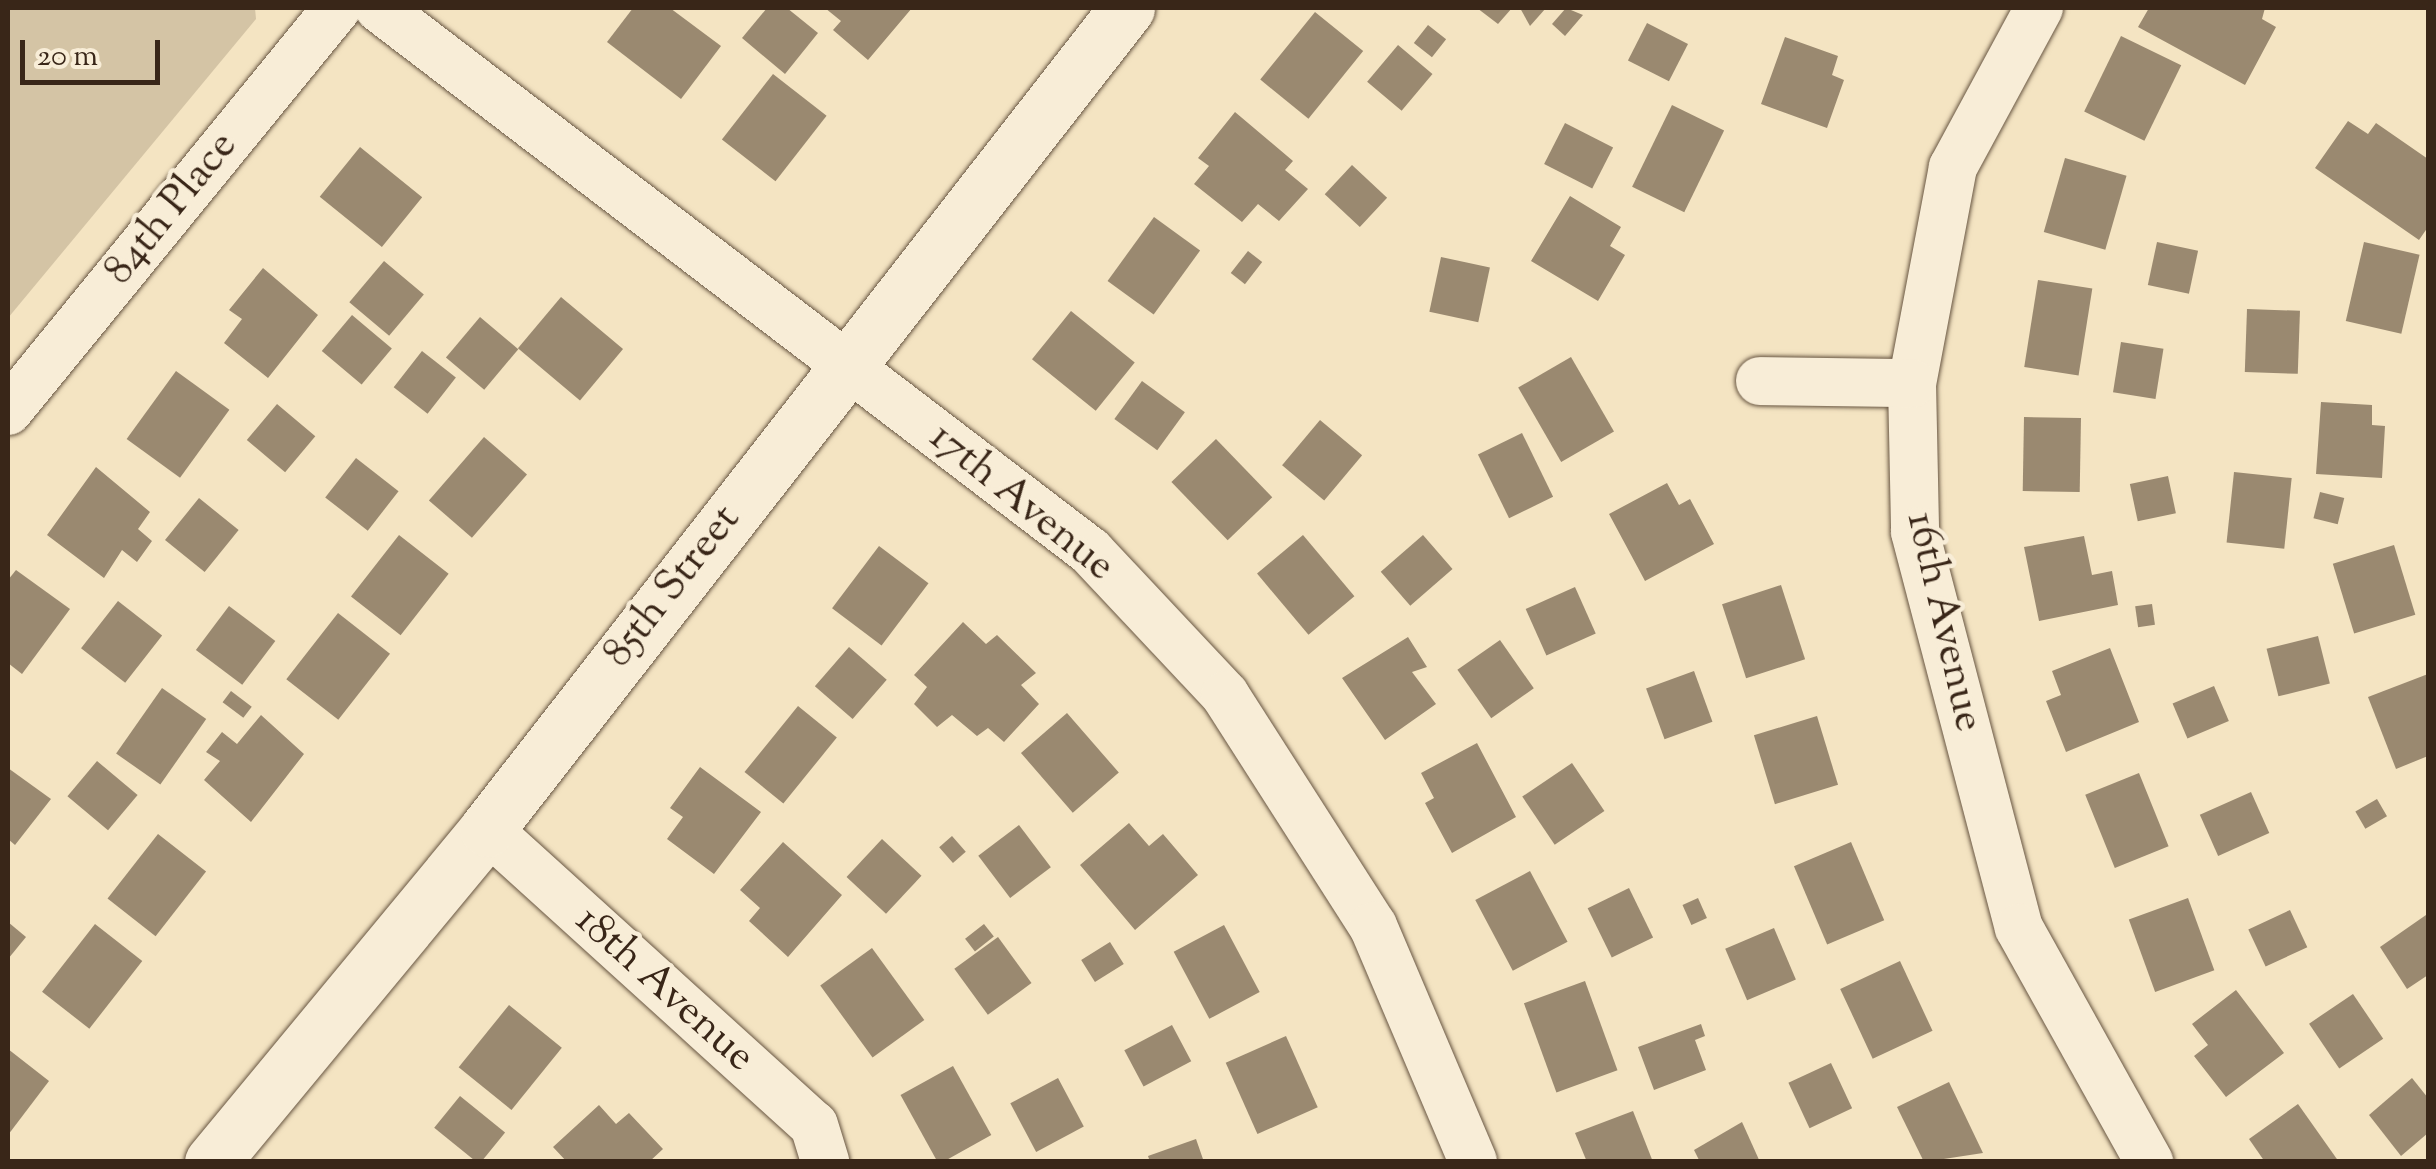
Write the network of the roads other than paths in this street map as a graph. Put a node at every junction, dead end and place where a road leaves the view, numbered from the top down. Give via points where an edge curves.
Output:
1 (337, 8) edge
2 (379, 8) edge
3 (1127, 8) edge
4 (2039, 8) edge
5 (844, 364) junction
6 (1760, 381) dead end
7 (1912, 383) junction
8 (8, 411) edge
9 (487, 829) junction
10 (212, 1162) edge
11 (825, 1162) edge
12 (1472, 1162) edge
13 (2149, 1162) edge

1 - 8 street, 84th Place
2 - 5 street, 17th Avenue
3 - 5 street, 85th Street
4 - 7 street, 16th Avenue via 1953,167
5 - 9 street, 85th Street
5 - 12 street, 17th Avenue via 1090,551 1225,695 1373,926
6 - 7 street
7 - 13 street, 16th Avenue via 1915,532 2019,928
9 - 10 street, 85th Street
9 - 11 street, 18th Avenue via 814,1125

